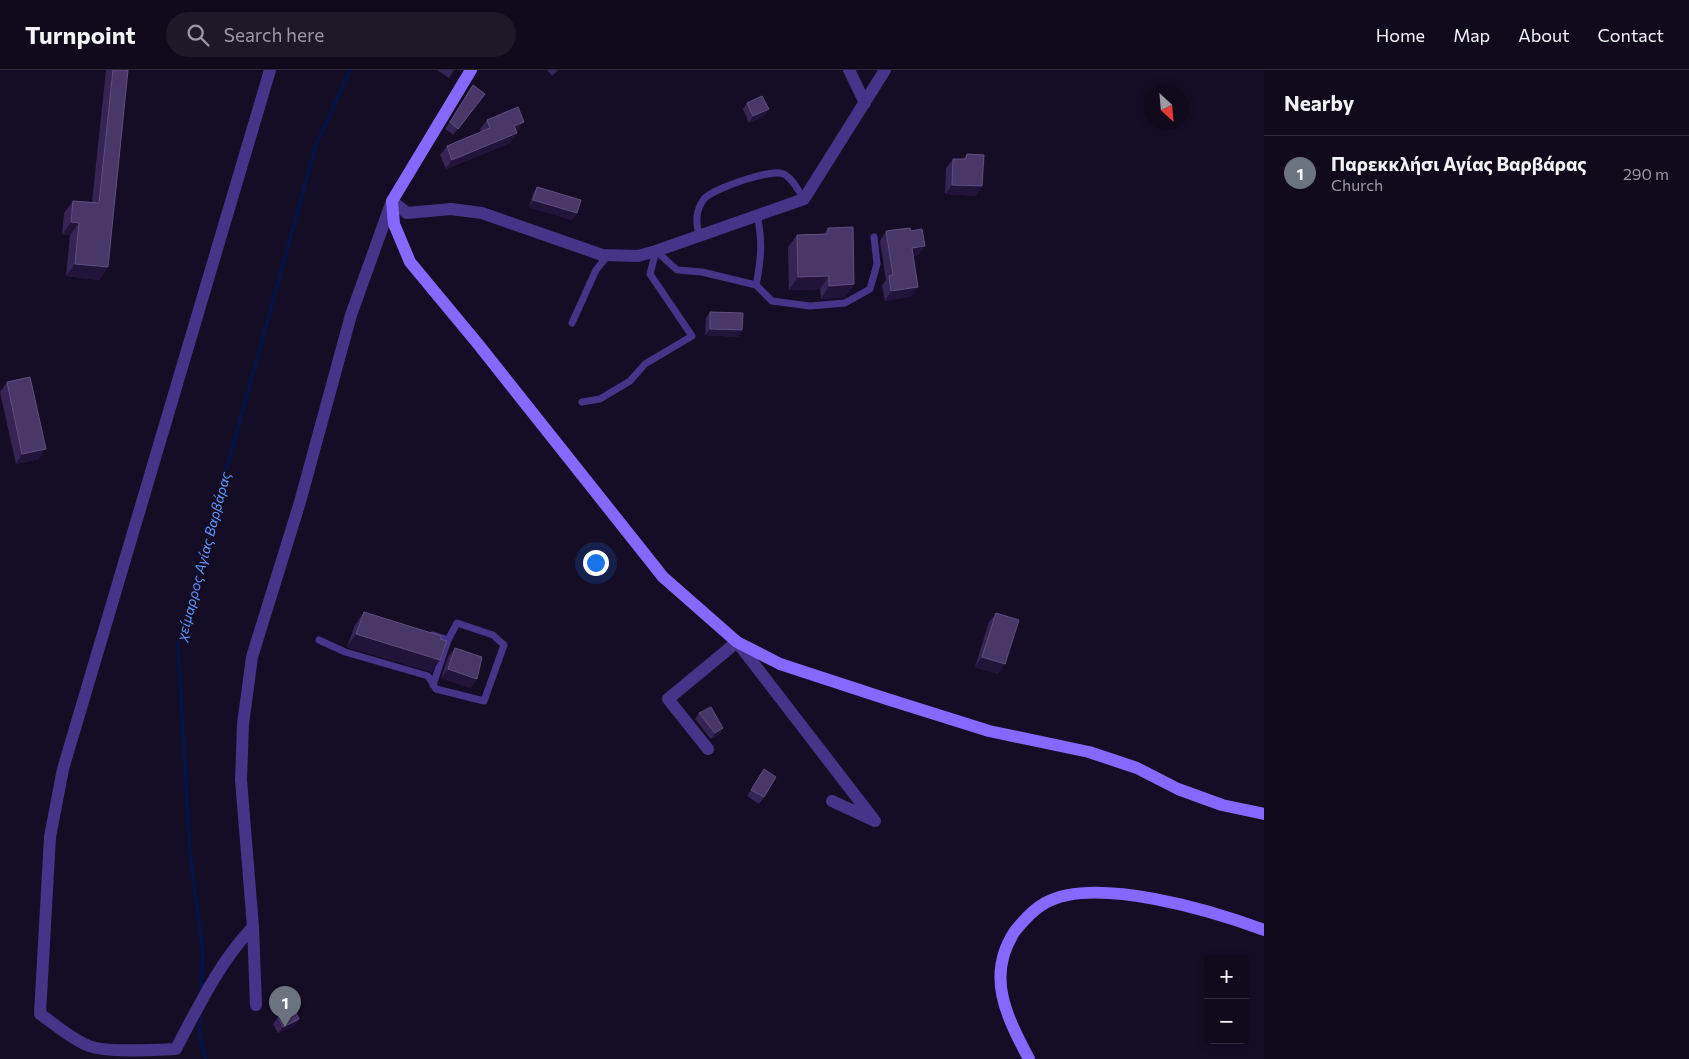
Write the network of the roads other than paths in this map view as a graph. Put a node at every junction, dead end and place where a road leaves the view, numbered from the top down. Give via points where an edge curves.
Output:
1 (270, 70) edge
2 (471, 70) edge
3 (849, 70) edge
4 (885, 70) edge
5 (865, 103) junction
6 (804, 198) junction
7 (392, 201) junction
8 (757, 215) junction
9 (699, 236) junction
10 (874, 237) dead end
11 (656, 251) junction
12 (608, 255) junction
13 (756, 285) junction
14 (572, 323) dead end
15 (582, 402) dead end
16 (425, 633) edge
17 (319, 640) dead end
18 (448, 640) junction
19 (737, 642) junction
20 (433, 685) junction
21 (708, 749) dead end
22 (832, 801) dead end
23 (1264, 814) edge
24 (253, 927) junction
25 (1264, 930) edge
26 (256, 1005) dead end
27 (1029, 1059) edge

1 - 24 street via 80,709 57,797 48,864 40,1014 91,1047 142,1051 176,1049 225,963
2 - 7 street
3 - 5 street
4 - 5 street
5 - 6 street
6 - 8 street
6 - 9 lane via 792,180 783,174 770,172 711,193 704,198 698,210
7 - 12 street via 407,213 451,209 482,214
7 - 19 street via 394,224 410,262 664,577
7 - 24 street via 351,315 300,502 252,657 243,724 241,780
8 - 9 street
8 - 13 lane via 762,234 762,254
9 - 11 street
10 - 13 lane via 877,264 870,289 846,303 810,306 772,301
11 - 12 street via 638,256
11 - 13 lane via 677,270 702,272
11 - 15 lane via 650,274 692,336 645,364 630,381 600,399
12 - 14 lane via 596,270
16 - 18 lane
17 - 20 lane via 345,652 428,676
18 - 20 lane
18 - 20 lane via 457,623 493,635 504,645 484,701 436,689
19 - 21 street via 668,700
19 - 22 street via 875,821
19 - 23 street via 780,664 886,699 989,731 1089,752 1137,768 1178,789 1222,805
24 - 26 street
25 - 27 street via 1124,894 1091,892 1067,895 1045,903 1022,922 1008,942 1000,965 1001,997

